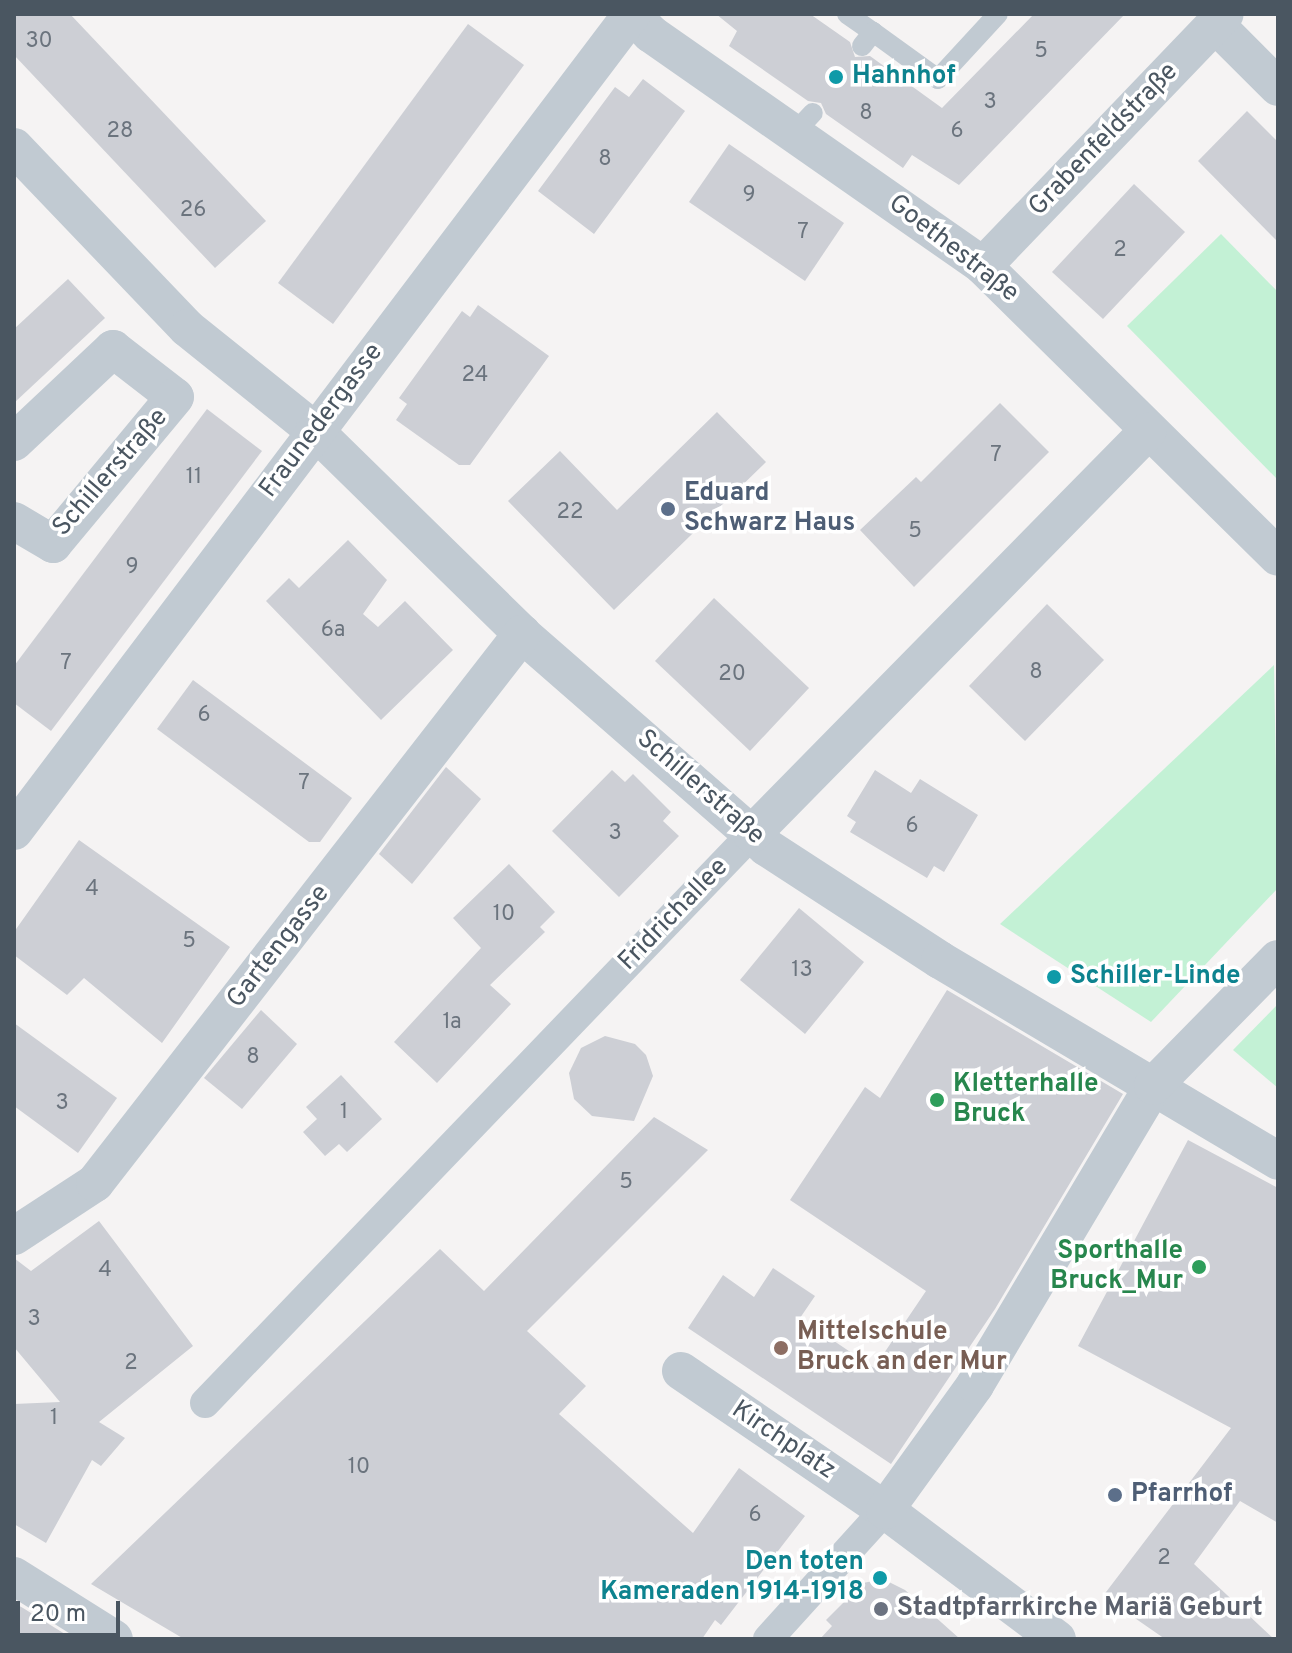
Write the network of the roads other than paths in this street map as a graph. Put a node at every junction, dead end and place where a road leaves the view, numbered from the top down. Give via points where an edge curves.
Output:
1 (631, 14) edge
2 (847, 14) edge
3 (998, 14) edge
4 (1220, 19) edge
5 (1278, 87) edge
6 (20, 166) edge
7 (983, 266) junction
8 (187, 328) junction
9 (147, 375) junction
10 (314, 430) junction
11 (1147, 432) junction
12 (14, 442) edge
13 (14, 521) edge
14 (1278, 557) edge
15 (522, 634) junction
16 (14, 831) edge
17 (752, 834) junction
18 (1278, 959) edge
19 (1153, 1086) junction
20 (1278, 1161) edge
21 (14, 1236) edge
22 (681, 1371) dead end
23 (205, 1403) dead end
24 (885, 1510) junction
25 (14, 1576) edge
26 (114, 1639) edge
27 (768, 1639) edge
28 (1057, 1639) edge

1 - 7 street, Goethestraße via 804,123
1 - 10 street, Fraunedergasse
2 - 3 lane via 868,39 938,79
4 - 5 street
4 - 7 street, Grabenfeldstraße
6 - 8 street, Schillerstraße
7 - 11 street, Goethestraße via 1076,354
8 - 9 street, Schillerstraße
8 - 10 street, Schillerstraße
9 - 12 street, Schillerstraße via 113,349
9 - 13 street, Schillerstraße via 175,397 53,544
10 - 15 street, Schillerstraße
10 - 16 street, Fraunedergasse
11 - 14 street, Goethestraße
11 - 17 street, Fridrichallee
15 - 17 street, Schillerstraße
15 - 21 street, Gartengasse via 95,1183
17 - 19 street, Schillerstraße via 940,960
17 - 23 street, Fridrichallee
18 - 19 street
19 - 20 street, Schillerstraße
19 - 24 street via 975,1385
22 - 24 street, Kirchplatz
24 - 27 street
24 - 28 street, Kirchplatz
25 - 26 street

